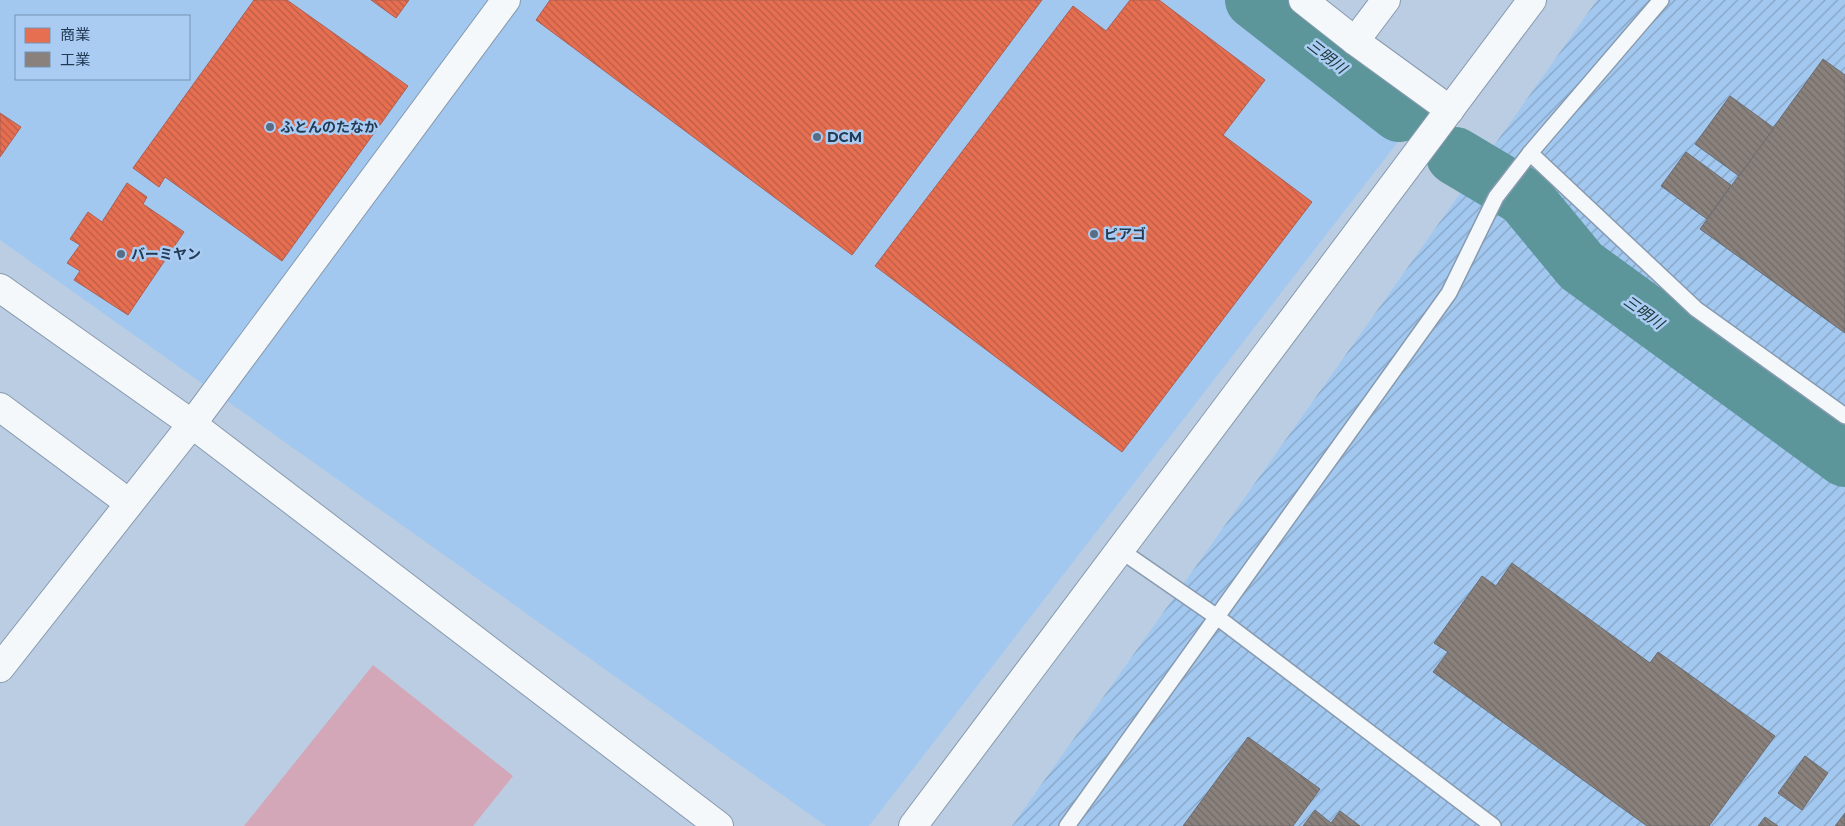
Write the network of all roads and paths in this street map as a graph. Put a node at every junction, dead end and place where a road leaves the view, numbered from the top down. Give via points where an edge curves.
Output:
1 (506, 0) edge
2 (1304, 0) edge
3 (1386, 0) edge
4 (1532, 0) edge
5 (1661, 0) edge
6 (1355, 40) junction
7 (1450, 110) junction
8 (1530, 153) junction
9 (0, 288) edge
10 (0, 406) edge
11 (1845, 416) edge
12 (192, 424) junction
13 (129, 503) junction
14 (1120, 550) junction
15 (1217, 617) junction
16 (0, 668) edge
17 (719, 826) edge
18 (913, 826) edge
19 (1067, 826) edge
20 (1493, 826) edge

1 - 12 street
2 - 6 street
3 - 6 street
4 - 7 street
5 - 8 lane
6 - 7 street
7 - 14 street
8 - 11 lane via 1696,308
8 - 15 lane via 1496,197 1449,292
9 - 12 street
10 - 13 street
12 - 13 street
12 - 17 street
13 - 16 street
14 - 15 lane
14 - 18 street
15 - 19 lane
15 - 20 lane

